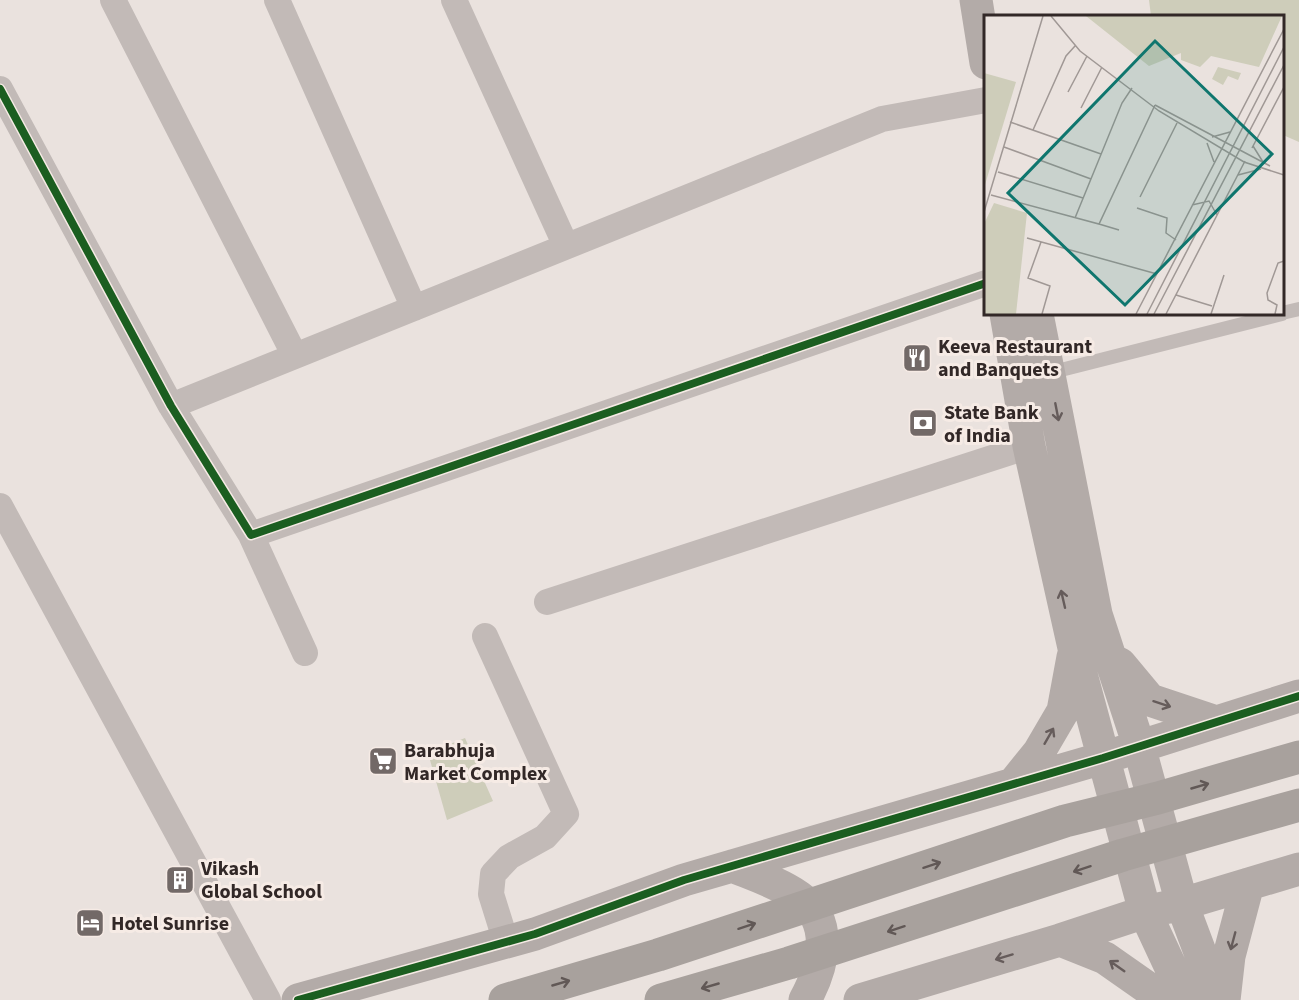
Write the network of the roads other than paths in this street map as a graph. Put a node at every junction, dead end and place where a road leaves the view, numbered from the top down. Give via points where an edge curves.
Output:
1 (113, 0) edge
2 (277, 0) edge
3 (454, 0) edge
4 (976, 0) edge
5 (984, 50) edge
6 (0, 89) edge
7 (984, 100) edge
8 (566, 246) junction
9 (984, 284) edge
10 (414, 308) junction
11 (1299, 309) edge
12 (1284, 313) edge
13 (1006, 315) edge
14 (1037, 315) edge
15 (1274, 315) edge
16 (295, 356) junction
17 (1049, 373) junction
18 (171, 406) junction
19 (1029, 446) junction
20 (0, 506) edge
21 (251, 535) junction
22 (547, 602) dead end
23 (485, 636) dead end
24 (1074, 648) junction
25 (1107, 648) junction
26 (305, 653) dead end
27 (1299, 696) edge
28 (1216, 722) junction
29 (1139, 746) junction
30 (1299, 757) edge
31 (1103, 758) junction
32 (1014, 783) junction
33 (1299, 805) edge
34 (732, 866) junction
35 (1299, 869) edge
36 (1248, 884) junction
37 (1182, 904) junction
38 (1145, 912) junction
39 (1060, 940) junction
40 (506, 942) junction
41 (268, 1000) edge
42 (298, 1000) edge
43 (505, 1000) edge
44 (661, 1000) edge
45 (804, 1000) edge
46 (860, 1000) edge
47 (1165, 1000) edge
48 (1186, 1000) edge
49 (1218, 1000) edge
50 (1224, 1000) edge

1 - 16 street
2 - 10 street
3 - 8 street
4 - 5 main road
6 - 18 street
7 - 8 street via 882,119
8 - 10 street
9 - 21 street
10 - 16 street
11 - 12 lane
13 - 19 main road
14 - 17 main road
15 - 17 lane
16 - 18 street
17 -> 25 main road via 1096,614
18 - 21 street
19 - 22 street
24 -> 19 main road
20 - 41 street
21 - 26 street
23 - 40 street via 566,814 545,837 510,857 493,874 491,894
24 - 31 main road
32 -> 24 main road via 1039,752 1063,711
25 -> 28 main road via 1150,700
25 - 29 main road
27 - 28 main road
28 - 29 main road
29 - 31 main road
29 - 37 main road
43 -> 30 highway via 1065,821
31 - 32 main road
31 - 38 main road
32 - 34 main road
33 -> 44 highway via 1123,855 789,963
34 - 40 main road
34 - 45 main road via 782,887 812,908 823,942 820,963
35 - 36 main road
36 - 37 main road
36 -> 50 main road via 1229,956
37 - 38 main road
37 - 49 main road
38 - 39 main road
38 - 48 main road
39 -> 46 main road
47 -> 39 main road via 1105,958
40 - 42 main road

